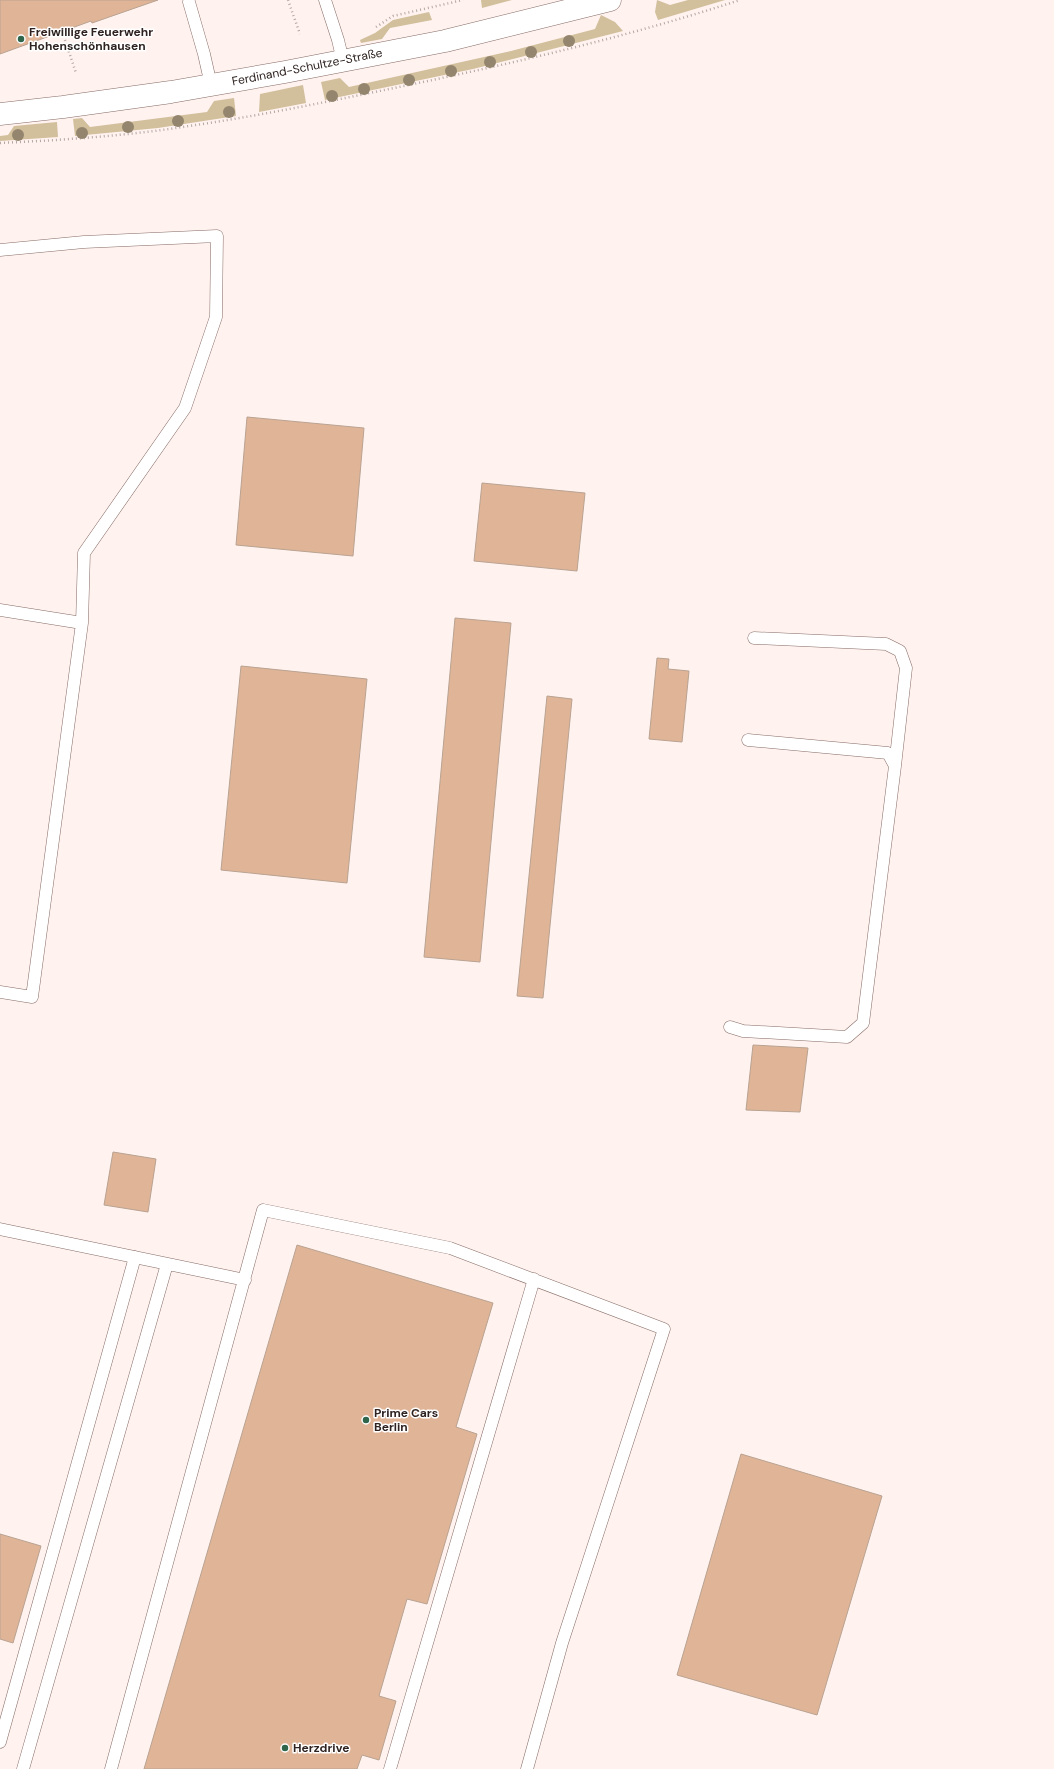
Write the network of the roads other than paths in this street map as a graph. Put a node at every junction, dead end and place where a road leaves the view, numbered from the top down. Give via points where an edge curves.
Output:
1 (325, 0) edge
2 (610, 0) edge
3 (189, 2) dead end
4 (342, 61) junction
5 (211, 85) junction
6 (0, 114) edge
7 (0, 250) edge
8 (0, 610) edge
9 (82, 623) junction
10 (754, 638) dead end
11 (748, 740) dead end
12 (895, 766) junction
13 (0, 992) edge
14 (730, 1026) dead end
15 (0, 1229) edge
16 (135, 1257) junction
17 (167, 1264) junction
18 (534, 1279) junction
19 (245, 1280) junction
20 (0, 1742) edge
21 (23, 1769) edge
22 (111, 1769) edge
23 (390, 1769) edge
24 (527, 1769) edge

1 - 4 lane
2 - 4 street, Ferdinand-Schultze-Straße via 445,41
3 - 5 lane
4 - 5 street, Ferdinand-Schultze-Straße
5 - 6 street, Ferdinand-Schultze-Straße
7 - 9 lane via 84,242 216,236 216,317 185,408 84,553
8 - 9 lane
9 - 13 lane via 32,997
10 - 12 lane via 886,644 900,651 906,668
11 - 12 lane via 888,753
12 - 14 lane via 863,1023 847,1037 743,1031
15 - 16 lane
16 - 17 lane
16 - 20 lane
17 - 19 lane
17 - 21 lane
18 - 19 lane via 450,1248 263,1210
18 - 23 lane
18 - 24 lane via 664,1329 562,1643
19 - 22 lane

